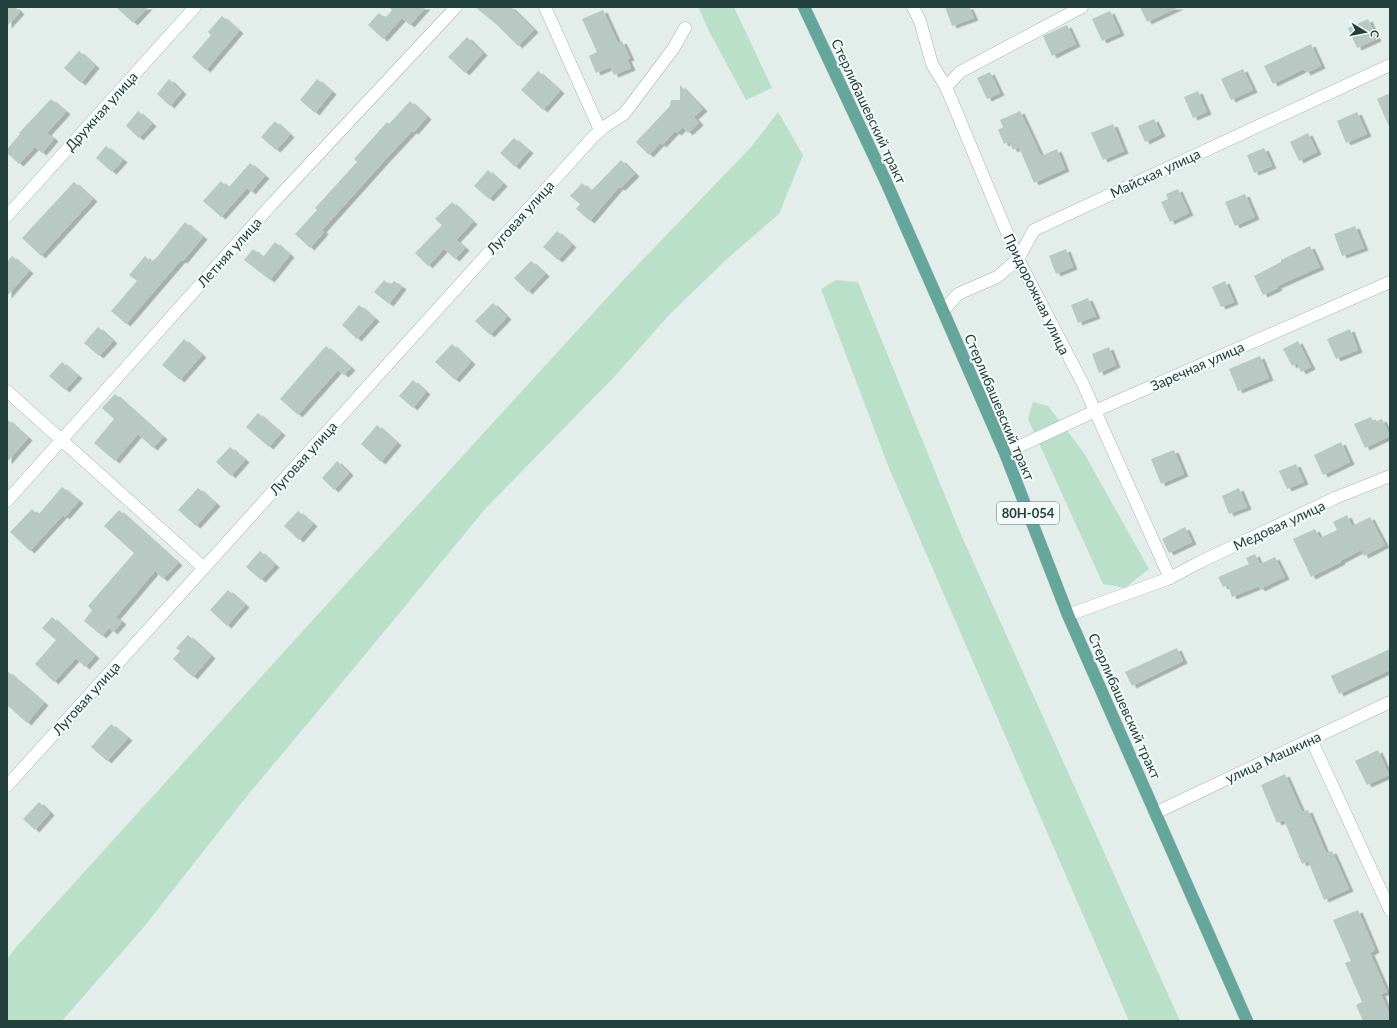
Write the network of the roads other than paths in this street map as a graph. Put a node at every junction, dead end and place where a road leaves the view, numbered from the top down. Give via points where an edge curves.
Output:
1 (195, 7) edge
2 (456, 7) edge
3 (545, 7) edge
4 (804, 7) edge
5 (913, 7) edge
6 (1082, 7) edge
7 (685, 28) dead end
8 (1390, 66) edge
9 (946, 87) junction
10 (600, 130) junction
11 (7, 216) edge
12 (1018, 260) junction
13 (1390, 282) edge
14 (943, 311) junction
15 (7, 391) edge
16 (1095, 411) junction
17 (62, 440) junction
18 (1005, 453) junction
19 (1390, 476) edge
20 (7, 501) edge
21 (204, 568) junction
22 (1170, 578) junction
23 (1068, 615) junction
24 (1390, 702) edge
25 (1311, 739) junction
26 (7, 786) edge
27 (1155, 813) junction
28 (1390, 910) edge
29 (1247, 1021) edge

1 - 11 street, Дружная улица
2 - 17 street, Летняя улица via 262,215
3 - 10 street
4 - 14 main road, Стерлибашевский тракт / 80Н-054
5 - 9 street, Придорожная улица via 920,21 932,64
6 - 9 street via 960,72
7 - 10 street, Луговая улица via 624,114
8 - 12 street, Майская улица via 1034,230
9 - 12 street, Придорожная улица
10 - 21 street, Луговая улица
12 - 14 street, Майская улица via 997,277 958,294
12 - 16 street, Придорожная улица
13 - 16 street, Заречная улица
14 - 18 main road, Стерлибашевский тракт / 80Н-054
15 - 17 street
16 - 18 street, Заречная улица
16 - 22 street, Придорожная улица
17 - 20 street, Летняя улица
17 - 21 street
18 - 23 main road, Стерлибашевский тракт / 80Н-054
19 - 22 street, Медовая улица via 1335,498
21 - 26 street, Луговая улица
22 - 23 street, Медовая улица
23 - 27 main road, Стерлибашевский тракт / 80Н-054
24 - 25 street, улица Машкина
25 - 27 street, улица Машкина
25 - 28 street
27 - 29 main road, Стерлибашевский тракт / 80Н-054

